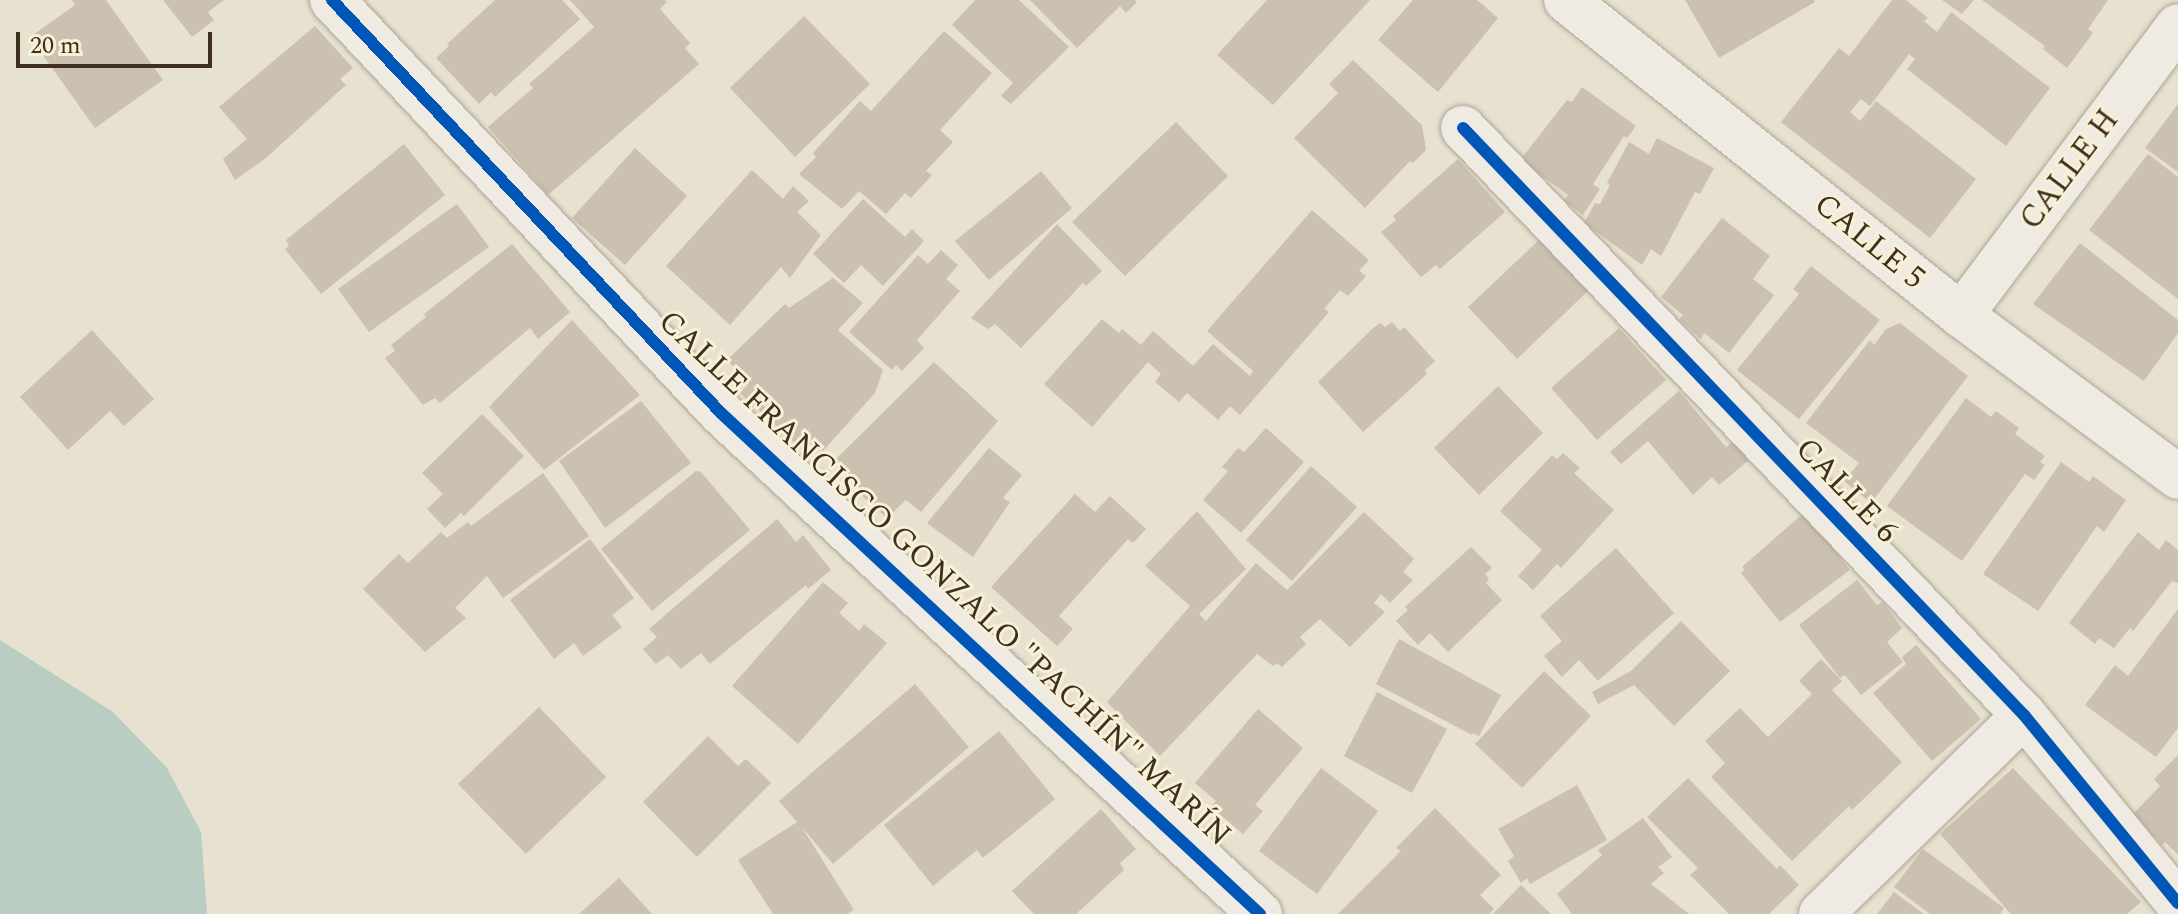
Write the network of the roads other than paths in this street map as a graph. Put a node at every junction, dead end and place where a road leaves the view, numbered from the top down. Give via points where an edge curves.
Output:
1 (332, 0) edge
2 (1566, 0) edge
3 (2178, 26) edge
4 (1463, 128) dead end
5 (1961, 315) junction
6 (2178, 477) edge
7 (2024, 715) junction
8 (2178, 903) edge
9 (1260, 914) edge
10 (1821, 914) edge

1 - 9 street, CALLE FRANCISCO GONZALO "PACHÍN" MARÍN via 721,413
2 - 5 street, CALLE 5
3 - 5 street, CALLE H
4 - 7 street, CALLE 6
5 - 6 street, CALLE 5
7 - 8 street, CALLE 6
7 - 10 street

